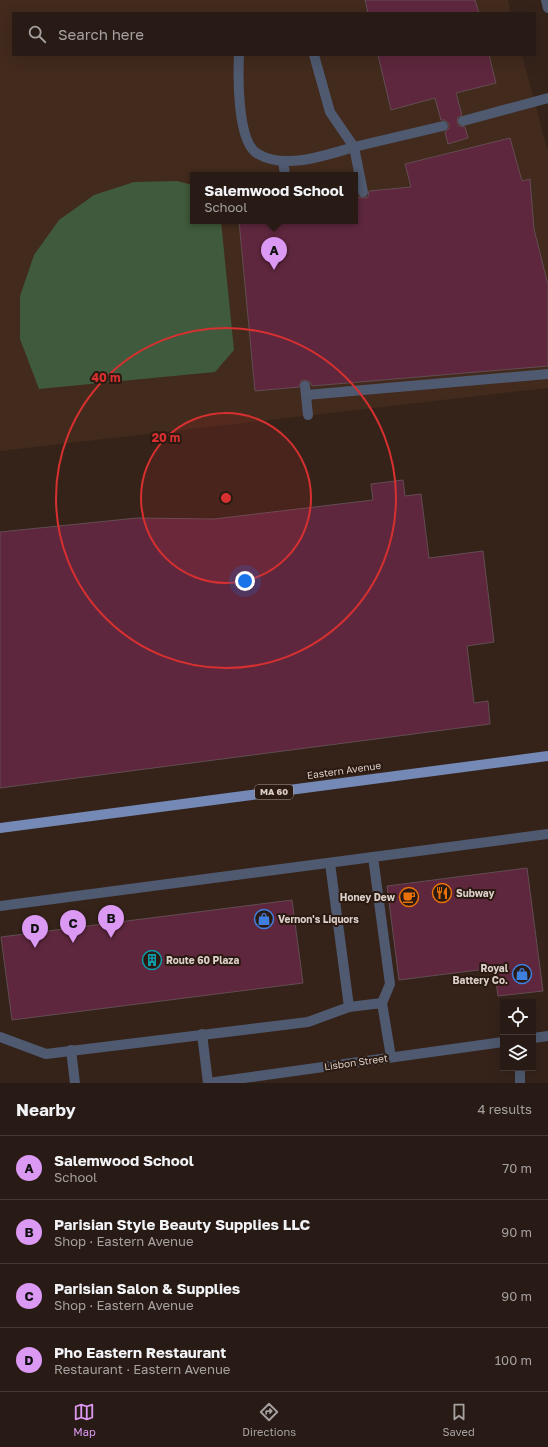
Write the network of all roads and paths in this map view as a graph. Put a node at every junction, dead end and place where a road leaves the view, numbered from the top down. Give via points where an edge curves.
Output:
1 (546, 0) edge
2 (548, 8) edge
3 (239, 56) edge
4 (314, 56) edge
5 (548, 98) edge
6 (463, 121) dead end
7 (443, 126) dead end
8 (354, 147) junction
9 (283, 161) junction
10 (285, 172) edge
11 (363, 192) dead end
12 (548, 374) edge
13 (308, 415) dead end
14 (548, 756) edge
15 (0, 828) edge
16 (548, 834) edge
17 (373, 857) junction
18 (330, 863) junction
19 (0, 906) edge
20 (382, 1003) junction
21 (348, 1007) junction
22 (202, 1034) junction
23 (0, 1036) edge
24 (548, 1036) edge
25 (536, 1038) edge
26 (500, 1042) edge
27 (71, 1050) junction
28 (391, 1058) junction
29 (520, 1071) edge
30 (250, 1080) edge
31 (74, 1083) edge
32 (208, 1083) edge
33 (520, 1083) edge

1 - 2 street
3 - 9 street via 238,86 243,130 256,154
4 - 8 street via 330,112
5 - 6 street
7 - 8 street
8 - 9 street via 310,158
8 - 11 street
9 - 10 street
12 - 13 street via 306,391
14 - 15 main road, Eastern Avenue / MA 60
16 - 17 street
17 - 18 street
17 - 20 street via 390,984
18 - 19 street
18 - 21 street
20 - 21 street
20 - 28 street
21 - 22 street via 308,1022
22 - 27 street
22 - 32 street
23 - 27 street via 46,1054
24 - 25 street
26 - 28 street, Lisbon Street
27 - 31 street
28 - 30 street, Lisbon Street
29 - 33 street
30 - 32 street, Lisbon Street

